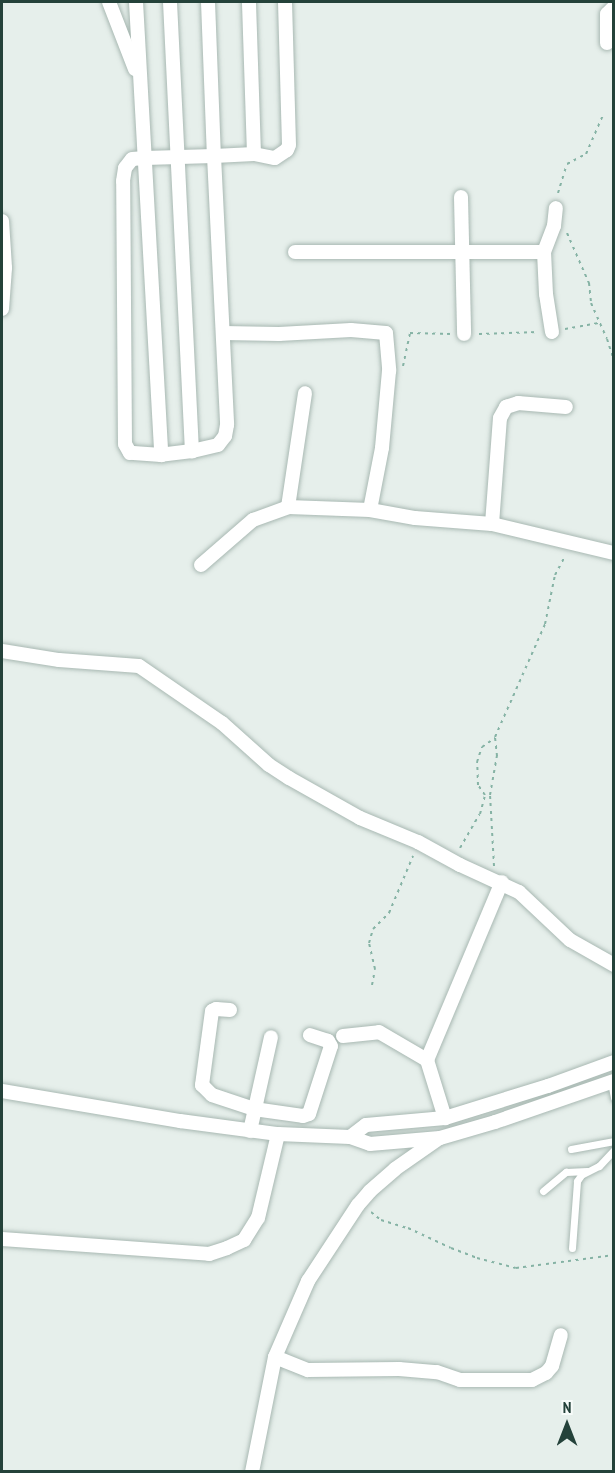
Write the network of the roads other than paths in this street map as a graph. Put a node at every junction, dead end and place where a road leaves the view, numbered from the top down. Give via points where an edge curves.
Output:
1 (109, 2) edge
2 (136, 2) edge
3 (170, 2) edge
4 (208, 2) edge
5 (249, 2) edge
6 (285, 2) edge
7 (614, 7) edge
8 (606, 43) dead end
9 (141, 83) junction
10 (254, 154) junction
11 (177, 156) junction
12 (214, 156) junction
13 (145, 158) junction
14 (461, 197) dead end
15 (556, 208) road end
16 (2, 221) edge
17 (464, 250) junction
18 (296, 252) dead end
19 (544, 252) junction
20 (2, 309) edge
21 (552, 332) road end
22 (223, 333) junction
23 (464, 334) road end
24 (305, 393) dead end
25 (566, 408) dead end
26 (192, 451) junction
27 (161, 455) junction
28 (288, 507) junction
29 (370, 510) junction
30 (492, 524) junction
31 (614, 554) edge
32 (201, 565) dead end
33 (2, 651) edge
34 (498, 880) junction
35 (614, 965) edge
36 (230, 1010) dead end
37 (310, 1035) dead end
38 (343, 1036) dead end
39 (271, 1037) dead end
40 (427, 1060) junction
41 (614, 1062) edge
42 (612, 1082) edge
43 (2, 1091) edge
44 (614, 1098) edge
45 (254, 1109) junction
46 (445, 1118) junction
47 (250, 1131) junction
48 (278, 1134) junction
49 (350, 1137) junction
50 (440, 1138) junction
51 (614, 1141) edge
52 (571, 1149) dead end
53 (614, 1150) edge
54 (587, 1171) junction
55 (543, 1191) dead end
56 (2, 1239) edge
57 (572, 1248) dead end
58 (561, 1335) dead end
59 (275, 1357) junction
60 (252, 1472) edge

1 - 9 street
2 - 9 street
3 - 11 street
4 - 12 street
5 - 10 street
6 - 10 street via 289,146 275,158
7 - 8 street via 607,14
9 - 13 street
10 - 12 street
11 - 12 street
11 - 13 street
11 - 26 street
12 - 22 street
13 - 27 street
13 - 27 street via 132,159 125,168 123,181 125,444 130,453
14 - 17 street
15 - 19 street
16 - 20 street
17 - 18 street
17 - 19 street
17 - 23 street
19 - 21 street
22 - 26 street via 225,436 218,445
22 - 29 street via 386,333 389,371 382,448
24 - 28 street
25 - 30 street via 518,403 506,408 500,418
26 - 27 street
28 - 29 street
28 - 32 street via 253,520
29 - 30 street
30 - 31 street
33 - 34 street via 139,666 222,723 289,778 360,818
34 - 35 street via 519,892 570,940
34 - 40 street
36 - 45 street via 212,1011 202,1085 212,1095
37 - 45 street via 328,1041 331,1046 309,1114
38 - 40 street via 379,1032
39 - 45 street
40 - 46 street
41 - 46 street
42 - 44 lane
42 - 50 street
43 - 47 street
45 - 47 street
46 - 49 street via 366,1125
47 - 48 street
48 - 49 street
48 - 56 street via 258,1218 244,1240 227,1248 209,1254
49 - 50 street via 370,1143
50 - 59 street via 395,1169 358,1205 308,1281
51 - 52 lane
53 - 54 lane via 599,1166
54 - 55 lane via 566,1172
54 - 57 lane via 577,1181
58 - 59 street via 552,1366 532,1380 460,1380 437,1372 399,1369 308,1370
59 - 60 street

